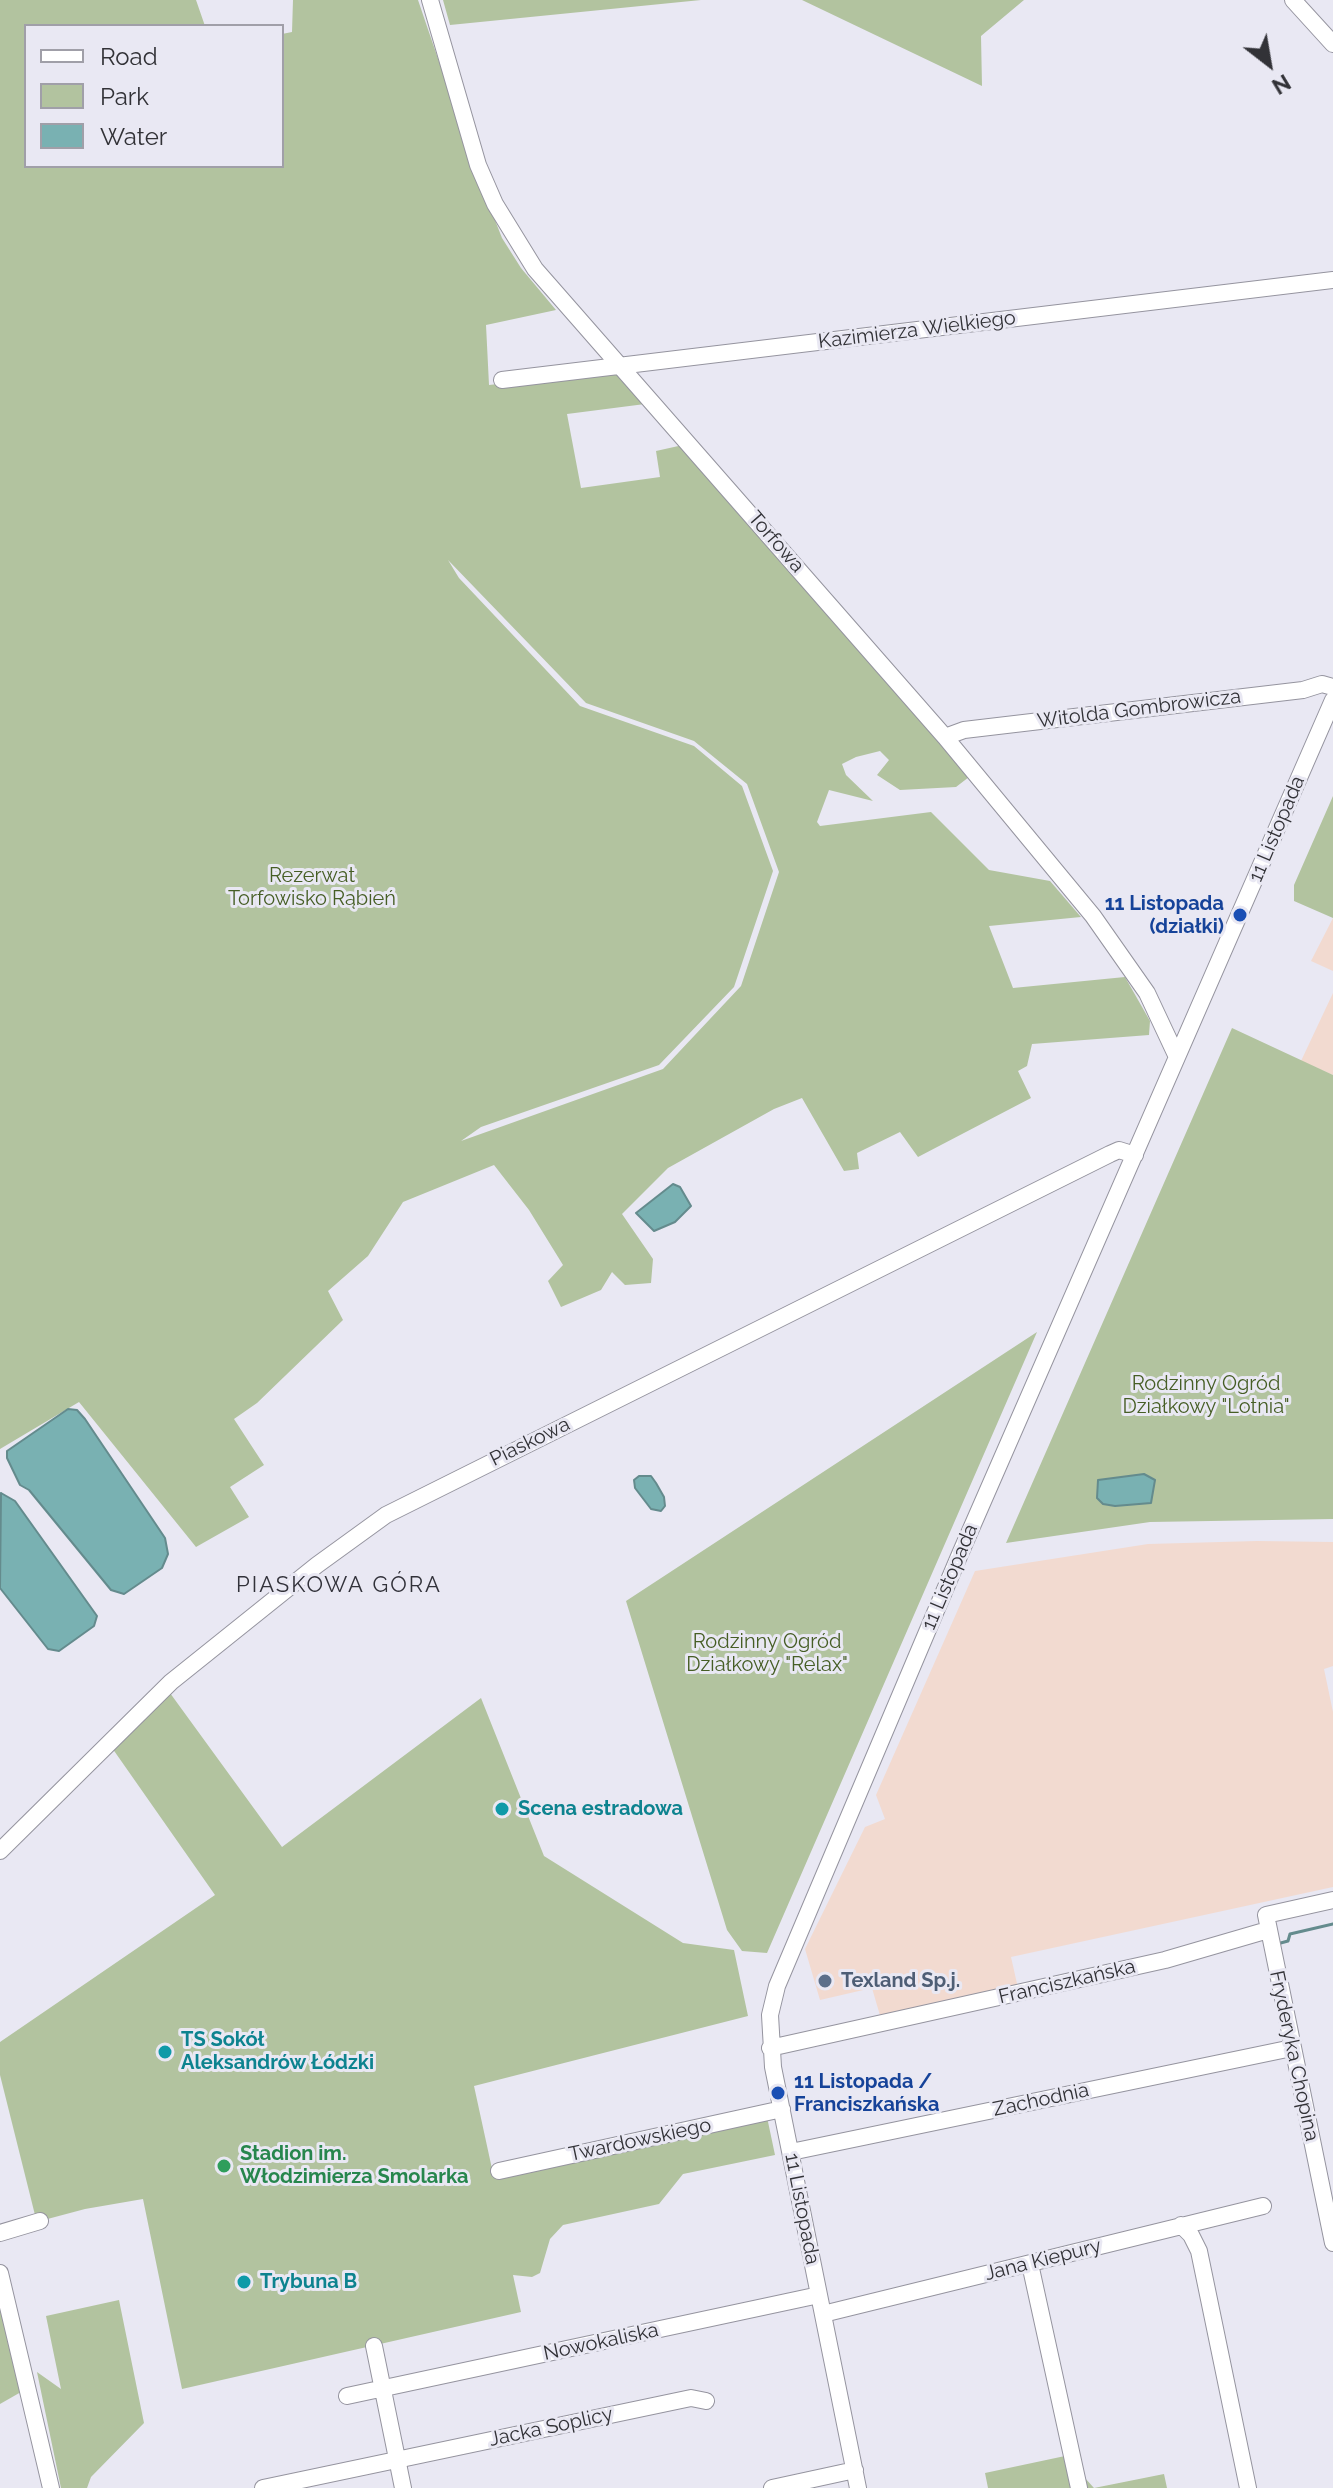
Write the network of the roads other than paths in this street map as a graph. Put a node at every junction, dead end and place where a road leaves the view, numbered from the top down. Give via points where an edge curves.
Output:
1 (430, 0) edge
2 (1293, 0) edge
3 (1333, 44) edge
4 (1333, 280) edge
5 (619, 366) junction
6 (502, 380) dead end
7 (1333, 687) edge
8 (1333, 700) edge
9 (945, 737) junction
10 (1177, 1057) junction
11 (1135, 1155) junction
12 (0, 1851) edge
13 (1333, 1900) edge
14 (1267, 1923) junction
15 (770, 2048) junction
16 (1292, 2048) junction
17 (782, 2109) junction
18 (791, 2152) junction
19 (499, 2171) dead end
20 (1263, 2206) dead end
21 (40, 2221) dead end
22 (1181, 2225) junction
23 (0, 2233) edge
24 (1333, 2243) edge
25 (1030, 2264) junction
26 (0, 2273) edge
27 (819, 2295) junction
28 (823, 2314) junction
29 (374, 2346) dead end
30 (383, 2389) junction
31 (347, 2396) dead end
32 (706, 2401) dead end
33 (397, 2459) junction
34 (855, 2470) junction
35 (51, 2488) edge
36 (263, 2488) edge
37 (403, 2488) edge
38 (772, 2488) edge
39 (858, 2488) edge
40 (1079, 2488) edge
41 (1248, 2488) edge

1 - 5 street, Torfowa via 470,139 495,204 535,269
2 - 3 street
4 - 5 street, Kazimierza Wielkiego
5 - 6 street, Kazimierza Wielkiego
5 - 9 street, Torfowa
7 - 9 street, Witolda Gombrowicza via 1322,684 964,730
8 - 10 street, 11 Listopada
9 - 10 street, Torfowa via 1119,951 1147,993
10 - 11 street, 11 Listopada
11 - 12 street, Piaskowa via 1119,1150 1110,1154 386,1515 161,1691
11 - 15 street, 11 Listopada via 785,1961 770,2015
13 - 14 street, Franciszkańska
14 - 15 street, Franciszkańska via 1165,1960
14 - 16 street, Fryderyka Chopina
15 - 17 street, 11 Listopada
16 - 18 street, Zachodnia
16 - 24 street, Fryderyka Chopina
17 - 18 street, 11 Listopada
17 - 19 street, Twardowskiego
18 - 27 street, 11 Listopada
20 - 22 street, Jana Kiepury
21 - 23 street
22 - 25 street, Jana Kiepury
22 - 41 street via 1199,2251
25 - 28 street, Jana Kiepury
25 - 40 street
26 - 35 street
27 - 28 street, 11 Listopada
27 - 30 street, Nowokaliska
28 - 34 street, 11 Listopada
29 - 30 street
30 - 31 street, Nowokaliska
30 - 33 street
32 - 33 street, Jacka Soplicy via 691,2398
33 - 36 street, Jacka Soplicy
33 - 37 street
34 - 38 street
34 - 39 street, 11 Listopada

